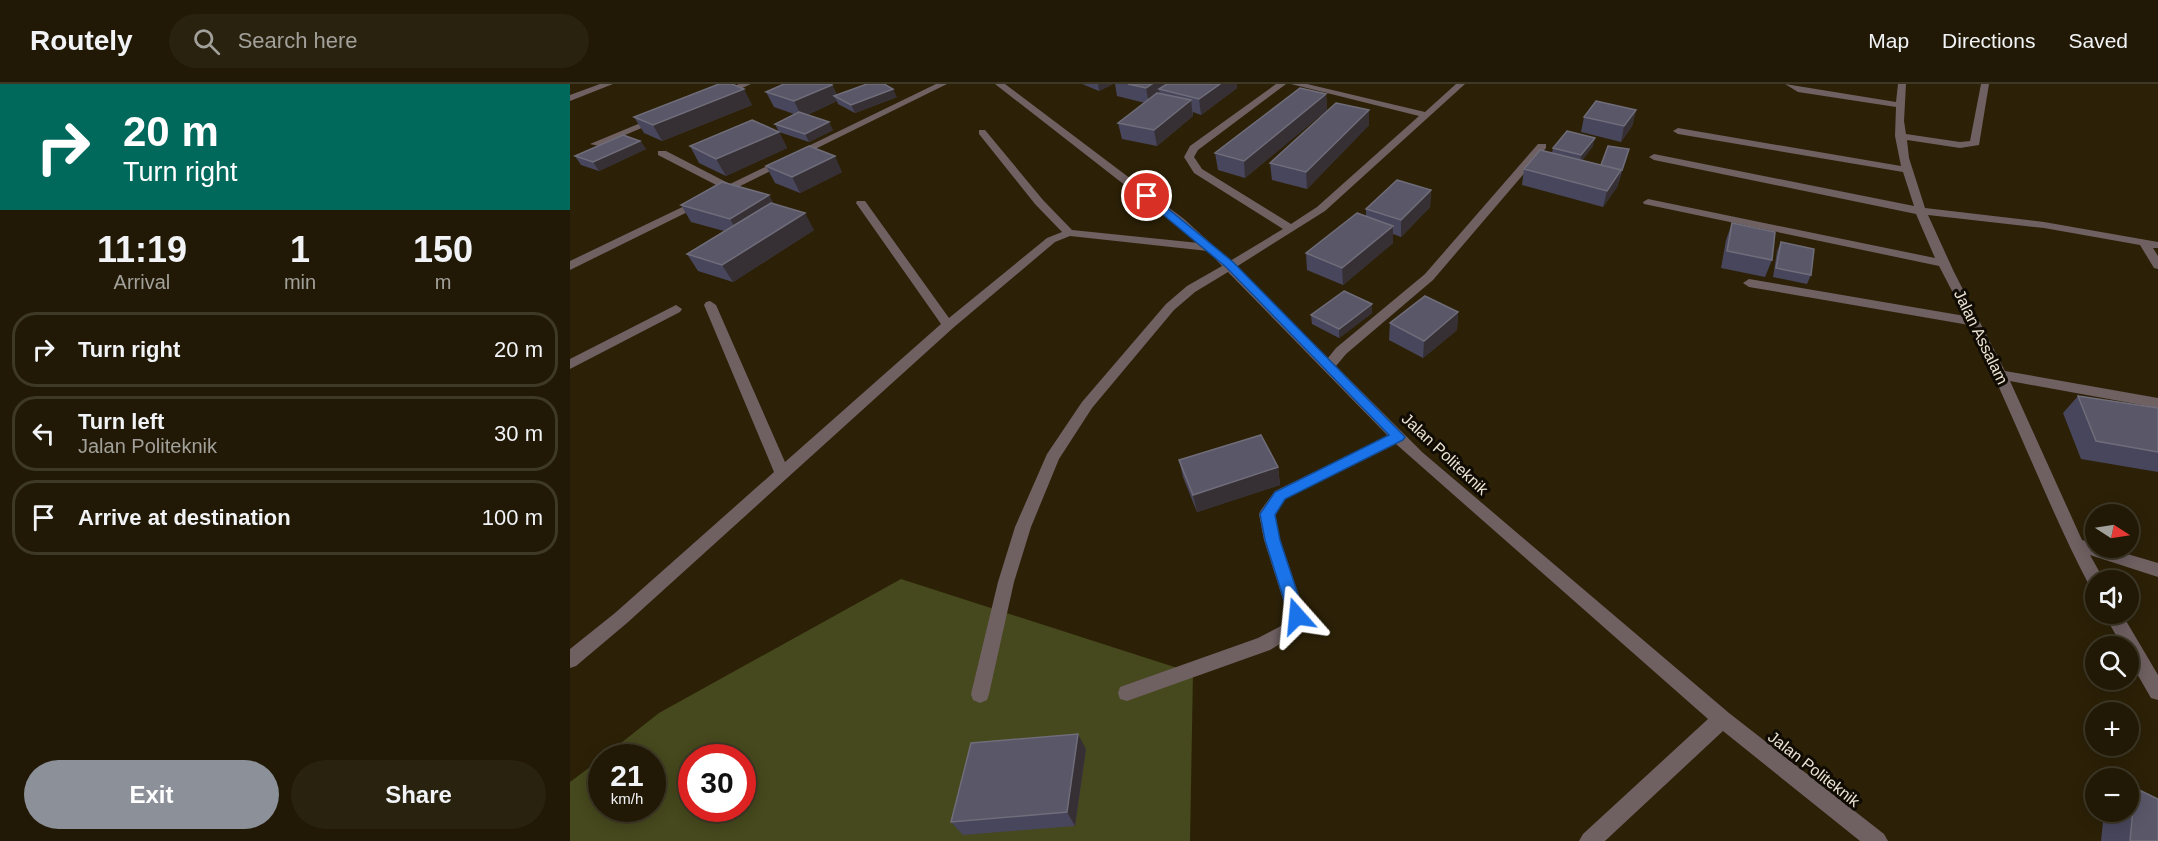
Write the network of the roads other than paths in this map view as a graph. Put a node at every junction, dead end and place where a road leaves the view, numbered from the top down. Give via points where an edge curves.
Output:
1 (609, 84) edge
2 (747, 84) edge
3 (943, 84) edge
4 (999, 84) edge
5 (1282, 84) edge
6 (1296, 84) edge
7 (1461, 84) edge
8 (1789, 84) edge
9 (1902, 84) edge
10 (1985, 84) edge
11 (714, 97) edge
12 (570, 98) edge
13 (1898, 105) junction
14 (671, 114) edge
15 (1427, 115) junction
16 (1678, 131) dead end
17 (982, 132) dead end
18 (1900, 136) junction
19 (595, 144) edge
20 (1542, 146) dead end
21 (662, 153) dead end
22 (1654, 157) dead end
23 (1909, 170) junction
24 (728, 187) junction
25 (1648, 202) dead end
26 (861, 203) dead end
27 (1920, 211) junction
28 (1291, 230) junction
29 (1069, 234) junction
30 (2144, 243) junction
31 (2158, 245) edge
32 (1211, 248) junction
33 (1230, 264) junction
34 (1944, 264) junction
35 (2158, 265) edge
36 (570, 266) edge
37 (1749, 282) dead end
38 (710, 305) dead end
39 (676, 309) dead end
40 (1974, 322) junction
41 (948, 325) junction
42 (570, 365) edge
43 (1328, 366) junction
44 (2001, 375) junction
45 (2158, 403) edge
46 (1398, 437) junction
47 (782, 474) junction
48 (2075, 544) junction
49 (2089, 570) edge
50 (2158, 570) edge
51 (2119, 624) edge
52 (570, 660) edge
53 (2158, 692) edge
54 (1127, 693) dead end
55 (980, 694) dead end
56 (1722, 719) junction
57 (1590, 841) edge
58 (1877, 841) edge

1 - 12 street
2 - 11 street
3 - 24 street
4 - 32 street, Jalan Politeknik
5 - 28 street via 1194,148 1189,157 1198,171
6 - 15 street
7 - 15 street
8 - 13 street via 1798,89
9 - 13 street, Jalan Assalam
10 - 18 street via 1975,143 1960,145
13 - 18 street, Jalan Assalam
14 - 19 street
15 - 28 street
16 - 23 street
17 - 29 street
18 - 23 street, Jalan Assalam
20 - 43 street via 1429,277
21 - 24 street
22 - 27 street
23 - 27 street, Jalan Assalam
24 - 36 street
25 - 34 street
26 - 41 street
27 - 30 street via 2044,225
27 - 34 street, Jalan Assalam
28 - 33 street
29 - 32 street
29 - 41 street via 1045,244
30 - 31 street
30 - 35 street
32 - 33 street, Jalan Politeknik
33 - 43 street, Jalan Politeknik
33 - 55 street via 1191,289 1152,325 1087,405 1052,458 1023,527 1006,582
34 - 40 street, Jalan Assalam
37 - 40 street
38 - 47 street
39 - 42 street
40 - 44 street, Jalan Assalam
41 - 47 street
43 - 46 street, Jalan Politeknik
44 - 45 street
44 - 48 street, Jalan Assalam
46 - 54 street via 1280,495 1268,514 1272,540 1297,616 1287,631 1264,644
46 - 56 street, Jalan Politeknik
47 - 52 street
48 - 49 street, Jalan Assalam
48 - 50 street
51 - 53 street
56 - 57 street
56 - 58 street, Jalan Politeknik

